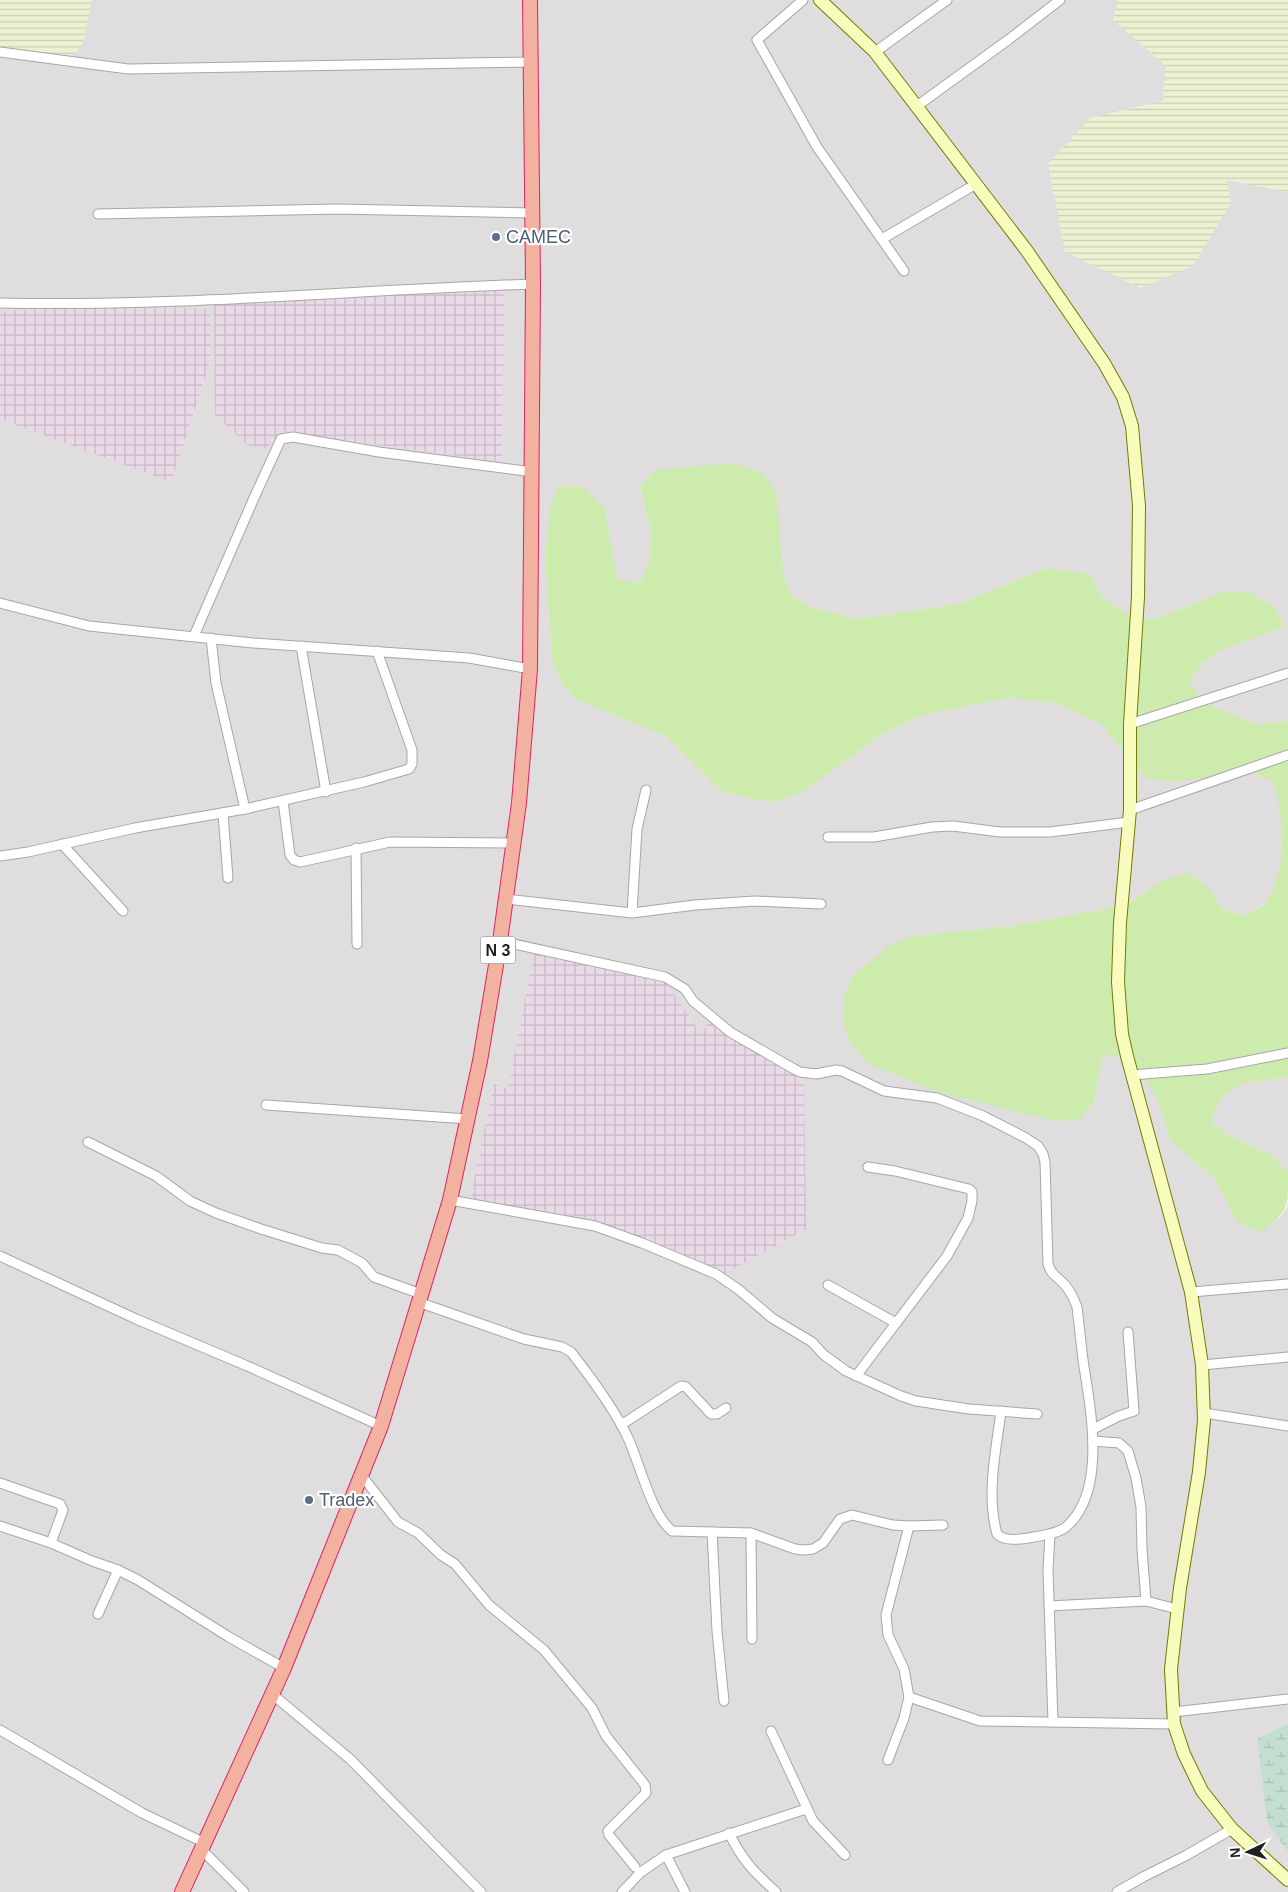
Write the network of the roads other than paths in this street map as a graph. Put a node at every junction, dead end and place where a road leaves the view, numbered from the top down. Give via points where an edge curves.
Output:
1 (530, 0) edge
2 (804, 0) edge
3 (820, 0) edge
4 (947, 0) edge
5 (1060, 0) edge
6 (0, 52) edge
7 (875, 52) junction
8 (531, 62) junction
9 (917, 106) junction
10 (976, 184) junction
11 (532, 213) junction
12 (98, 214) dead end
13 (882, 239) junction
14 (904, 271) dead end
15 (533, 284) junction
16 (0, 302) edge
17 (533, 472) junction
18 (0, 603) edge
19 (194, 636) junction
20 (212, 638) junction
21 (301, 646) junction
22 (377, 651) junction
23 (530, 669) junction
24 (1288, 673) edge
25 (1130, 724) junction
26 (1288, 755) edge
27 (646, 790) dead end
28 (326, 792) junction
29 (283, 801) junction
30 (245, 810) junction
31 (223, 814) junction
32 (1129, 816) junction
33 (828, 837) dead end
34 (514, 843) junction
35 (62, 844) junction
36 (356, 848) junction
37 (0, 856) edge
38 (228, 878) dead end
39 (506, 899) junction
40 (821, 904) dead end
41 (123, 911) dead end
42 (632, 913) junction
43 (500, 941) junction
44 (357, 944) dead end
45 (1288, 1053) edge
46 (1131, 1075) junction
47 (266, 1105) dead end
48 (468, 1119) junction
49 (88, 1142) dead end
50 (868, 1167) dead end
51 (450, 1200) junction
52 (0, 1256) edge
53 (1288, 1284) edge
54 (828, 1285) dead end
55 (1191, 1292) junction
56 (420, 1298) junction
57 (896, 1323) junction
58 (1128, 1332) dead end
59 (1288, 1357) edge
60 (1202, 1365) junction
61 (856, 1376) junction
62 (726, 1408) dead end
63 (1001, 1411) junction
64 (1204, 1413) junction
65 (1037, 1414) dead end
66 (621, 1425) junction
67 (381, 1426) junction
68 (1288, 1426) edge
69 (1093, 1429) junction
70 (1093, 1441) junction
71 (362, 1476) junction
72 (0, 1483) edge
73 (943, 1525) dead end
74 (0, 1526) edge
75 (909, 1526) junction
76 (712, 1532) junction
77 (751, 1533) junction
78 (1050, 1534) junction
79 (50, 1543) junction
80 (118, 1570) junction
81 (1146, 1601) junction
82 (1049, 1606) junction
83 (1177, 1610) junction
84 (98, 1614) dead end
85 (752, 1639) dead end
86 (284, 1668) junction
87 (272, 1694) junction
88 (909, 1698) junction
89 (1288, 1699) edge
90 (724, 1701) dead end
91 (1174, 1718) junction
92 (1054, 1722) junction
93 (0, 1730) edge
94 (771, 1731) dead end
95 (888, 1760) dead end
96 (806, 1809) junction
97 (1232, 1829) junction
98 (729, 1833) junction
99 (204, 1846) junction
100 (666, 1855) junction
101 (845, 1856) dead end
102 (635, 1867) dead end
103 (1288, 1880) edge
104 (182, 1892) edge
105 (244, 1892) edge
106 (481, 1892) edge
107 (622, 1892) edge
108 (685, 1892) edge
109 (776, 1892) edge
110 (1117, 1892) edge

1 - 8 highway, N 3
2 - 13 street via 757,40 817,147
3 - 7 main road
4 - 7 street
5 - 9 street
6 - 8 street via 128,70
7 - 9 main road
8 - 11 highway, N 3
9 - 10 main road
10 - 13 street
10 - 25 main road via 1027,251 1104,363 1123,397 1132,426 1140,506
11 - 12 street via 338,209
11 - 15 highway, N 3
13 - 14 street
15 - 16 street via 137,303
15 - 17 highway, N 3
17 - 19 street via 293,437 281,439
17 - 23 highway, N 3
18 - 19 street via 89,626
19 - 20 street
20 - 21 street
20 - 30 street via 216,683
21 - 22 street
21 - 28 street
22 - 23 street via 469,658
22 - 28 street via 412,750 412,764 409,769
23 - 34 highway, N 3
24 - 25 street
25 - 32 main road
26 - 32 street
27 - 42 street via 636,829
28 - 29 street
29 - 30 street
29 - 36 street via 290,855 294,860 300,862
30 - 31 street
31 - 35 street
31 - 38 street
32 - 33 street via 1050,832 1000,832 953,826 874,837
32 - 46 main road via 1118,982 1122,1034
34 - 36 street via 390,842
34 - 39 highway, N 3
35 - 37 street
35 - 41 street
36 - 44 street
39 - 42 street
39 - 43 highway, N 3
40 - 42 street via 755,901
43 - 48 highway, N 3
43 - 69 street via 665,977 685,989 693,1001 730,1032 800,1072 842,1071 884,1091 937,1098 983,1116 1038,1146 1045,1162 1048,1264 1051,1273 1073,1296 1077,1307
45 - 46 street via 1207,1069
46 - 55 main road
47 - 48 street
48 - 51 highway, N 3
49 - 56 street via 156,1176 190,1201 261,1229 338,1250 362,1263 374,1277
50 - 57 street via 972,1192 968,1218 947,1256
51 - 56 highway, N 3
51 - 61 street via 595,1226 716,1274 772,1318 802,1335
52 - 67 street via 128,1316
53 - 55 street
54 - 57 street
55 - 60 main road
56 - 66 street via 524,1339 562,1347 570,1352
56 - 67 highway, N 3
57 - 61 street
58 - 69 street via 1134,1412
59 - 60 street
60 - 64 main road
61 - 63 street via 916,1401
62 - 66 street via 711,1414 686,1387 681,1386
63 - 65 street
63 - 78 street via 992,1484 997,1534 1004,1539
64 - 68 street
64 - 83 main road via 1199,1472
66 - 76 street via 666,1525 672,1530
67 - 71 highway, N 3
69 - 70 street
70 - 78 street via 1086,1501 1066,1528
70 - 81 street via 1119,1443 1128,1452 1141,1507
71 - 86 highway, N 3
71 - 102 street via 398,1522 418,1533 455,1564 489,1604 544,1650 592,1708 606,1736 645,1785 646,1794 608,1830
72 - 79 street via 60,1504 63,1510
73 - 75 street
74 - 79 street
75 - 77 street via 846,1516 835,1524 823,1542 813,1549 804,1550
75 - 88 street via 886,1615 888,1634 904,1669
76 - 77 street
76 - 90 street
77 - 85 street
78 - 82 street
79 - 80 street
80 - 84 street
80 - 86 street
81 - 82 street
81 - 83 street
82 - 92 street
83 - 91 main road via 1171,1670
86 - 87 highway, N 3
87 - 99 highway, N 3
87 - 106 street via 350,1759
88 - 92 street via 980,1721
88 - 95 street
89 - 91 street
91 - 92 street
91 - 97 main road via 1184,1754 1202,1791
93 - 99 street
94 - 96 street
96 - 98 street
96 - 101 street via 813,1822
97 - 103 main road
97 - 110 street
98 - 100 street
98 - 109 street via 740,1855
99 - 104 highway, N 3
99 - 105 street
100 - 107 street
100 - 108 street

